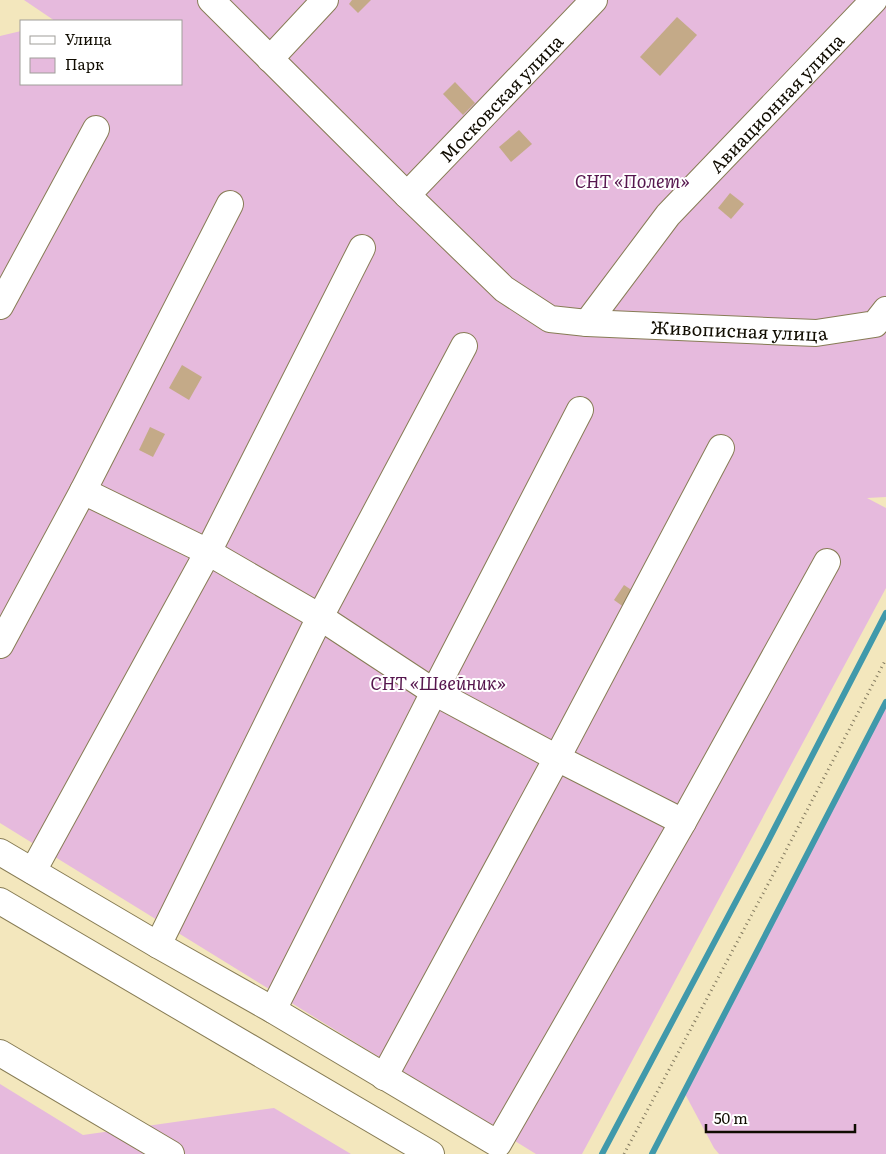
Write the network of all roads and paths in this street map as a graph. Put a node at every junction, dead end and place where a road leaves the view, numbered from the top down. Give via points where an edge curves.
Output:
1 (211, 0) edge
2 (325, 0) edge
3 (594, 0) edge
4 (874, 0) edge
5 (270, 59) junction
6 (96, 129) dead end
7 (407, 195) junction
8 (230, 204) dead end
9 (362, 248) dead end
10 (0, 306) edge
11 (886, 310) edge
12 (587, 324) junction
13 (464, 346) dead end
14 (580, 410) dead end
15 (721, 448) dead end
16 (83, 491) junction
17 (208, 552) junction
18 (827, 562) dead end
19 (320, 617) junction
20 (0, 644) edge
21 (886, 659) edge
22 (434, 692) junction
23 (557, 758) junction
24 (683, 822) junction
25 (0, 852) edge
26 (33, 871) junction
27 (0, 902) edge
28 (158, 945) junction
29 (273, 1010) junction
30 (0, 1053) edge
31 (384, 1076) junction
32 (171, 1154) edge
33 (431, 1154) edge
34 (624, 1154) edge

1 - 5 street, Живописная улица
2 - 5 street
3 - 7 street, Московская улица
4 - 12 street, Авиационная улица via 668,215
5 - 7 street, Живописная улица
6 - 10 street
7 - 12 street, Живописная улица via 504,289 550,319
8 - 16 street
9 - 17 street
11 - 12 street, Живописная улица via 875,324 816,333
13 - 19 street
14 - 22 street
15 - 23 street
16 - 17 street
16 - 20 street
17 - 19 street
17 - 26 street
18 - 24 street
19 - 22 street
19 - 28 street
21 - 34 path
22 - 23 street
22 - 29 street
23 - 24 street
23 - 31 street
24 - 31 street via 498,1144
25 - 26 street
26 - 28 street
27 - 33 street
28 - 29 street
29 - 31 street
30 - 32 street

